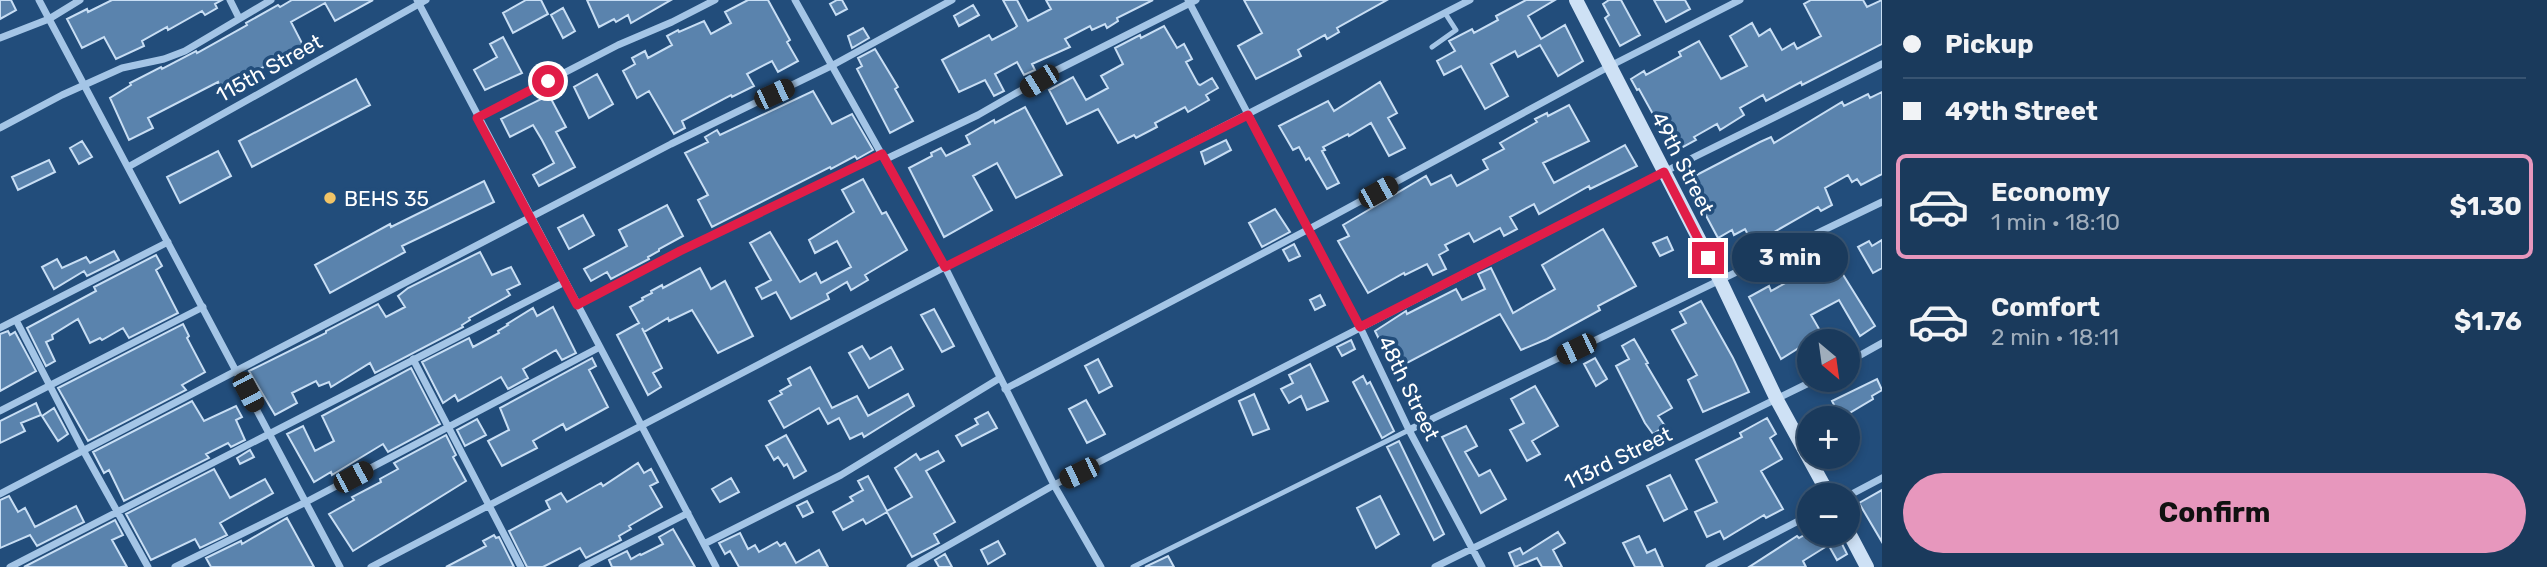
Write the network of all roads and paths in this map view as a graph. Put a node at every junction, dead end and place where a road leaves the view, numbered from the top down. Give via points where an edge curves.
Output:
1 (39, 0) edge
2 (80, 0) edge
3 (230, 0) edge
4 (271, 0) edge
5 (715, 0) edge
6 (795, 0) edge
7 (952, 0) edge
8 (1470, 0) edge
9 (1576, 0) edge
10 (1740, 0) edge
11 (421, 1) edge
12 (1192, 1) edge
13 (1445, 13) junction
14 (239, 18) junction
15 (49, 19) junction
16 (0, 38) edge
17 (1432, 47) dead end
18 (1882, 64) edge
19 (833, 65) junction
20 (1610, 66) junction
21 (85, 84) junction
22 (1248, 115) junction
23 (477, 118) junction
24 (0, 128) edge
25 (884, 157) junction
26 (128, 167) junction
27 (1664, 172) junction
28 (1882, 202) edge
29 (531, 217) junction
30 (1309, 229) junction
31 (168, 242) junction
32 (945, 267) junction
33 (1720, 280) junction
34 (565, 282) junction
35 (577, 305) junction
36 (203, 307) junction
37 (16, 320) junction
38 (1360, 327) junction
39 (0, 328) edge
40 (1882, 343) edge
41 (600, 347) junction
42 (1860, 355) edge
43 (413, 359) junction
44 (237, 371) junction
45 (1000, 378) junction
46 (51, 384) junction
47 (1005, 389) junction
48 (1797, 389) edge
49 (1777, 400) junction
50 (0, 411) edge
51 (642, 427) junction
52 (447, 428) junction
53 (1409, 430) junction
54 (269, 432) junction
55 (83, 450) junction
56 (1882, 478) edge
57 (1822, 483) edge
58 (1054, 485) junction
59 (1860, 490) edge
60 (0, 494) edge
61 (306, 502) junction
62 (489, 506) junction
63 (117, 510) junction
64 (688, 513) junction
65 (1797, 522) edge
66 (704, 544) junction
67 (1856, 546) edge
68 (1472, 548) junction
69 (10, 567) edge
70 (148, 567) edge
71 (175, 567) edge
72 (340, 567) edge
73 (370, 567) edge
74 (520, 567) edge
75 (582, 567) edge
76 (716, 567) edge
77 (910, 567) edge
78 (1101, 567) edge
79 (1133, 567) edge
80 (1436, 567) edge
81 (1482, 567) edge
82 (1709, 567) edge
83 (1867, 567) edge

1 - 15 street
2 - 15 street
3 - 14 street
4 - 14 street
5 - 23 street
6 - 19 street
7 - 19 street
8 - 13 street
9 - 20 main road, 49th Street
10 - 20 street
11 - 23 street
11 - 26 street, 115th Street
12 - 22 street, 48th Street
12 - 25 street via 978,115
13 - 17 lane via 1457,30
13 - 22 street
14 - 21 street via 185,51 121,68
15 - 16 street
15 - 21 street
18 - 27 street
19 - 25 street
19 - 29 street
20 - 27 main road, 49th Street
20 - 30 street
21 - 24 street
21 - 26 street
22 - 30 street, 48th Street
22 - 32 street
23 - 29 street
25 - 32 street
25 - 35 street via 680,251
26 - 31 street
27 - 33 main road, 49th Street
27 - 38 street
28 - 33 street
29 - 34 street
29 - 44 street
30 - 38 street, 48th Street
30 - 47 street
31 - 36 street
31 - 37 street
32 - 45 street
32 - 51 street
33 - 49 main road, 49th Street
33 - 53 street
34 - 35 street
34 - 43 street
35 - 41 street
36 - 44 street
36 - 46 street
37 - 39 street
37 - 46 street
38 - 53 street, 48th Street
38 - 58 street
40 - 42 street
41 - 51 street
41 - 52 street
43 - 52 street
43 - 54 street
44 - 54 street
44 - 55 street
45 - 47 street
45 - 66 street via 841,475
46 - 50 street
46 - 55 street
47 - 58 street
48 - 49 street, 113rd Street
49 - 57 main road, 49th Street
49 - 68 street, 113rd Street
51 - 62 street
51 - 64 street
52 - 61 street
52 - 62 street
53 - 68 street, 48th Street
53 - 79 lane
54 - 61 street
54 - 63 street
55 - 60 street
55 - 63 street
56 - 59 street
58 - 77 street
58 - 78 street
61 - 71 street
61 - 72 street
62 - 73 street
62 - 74 street
63 - 69 street
63 - 70 street
64 - 66 street
64 - 75 street
65 - 82 street
66 - 76 street
67 - 83 main road
68 - 80 street, 113rd Street
68 - 81 street, 48th Street

